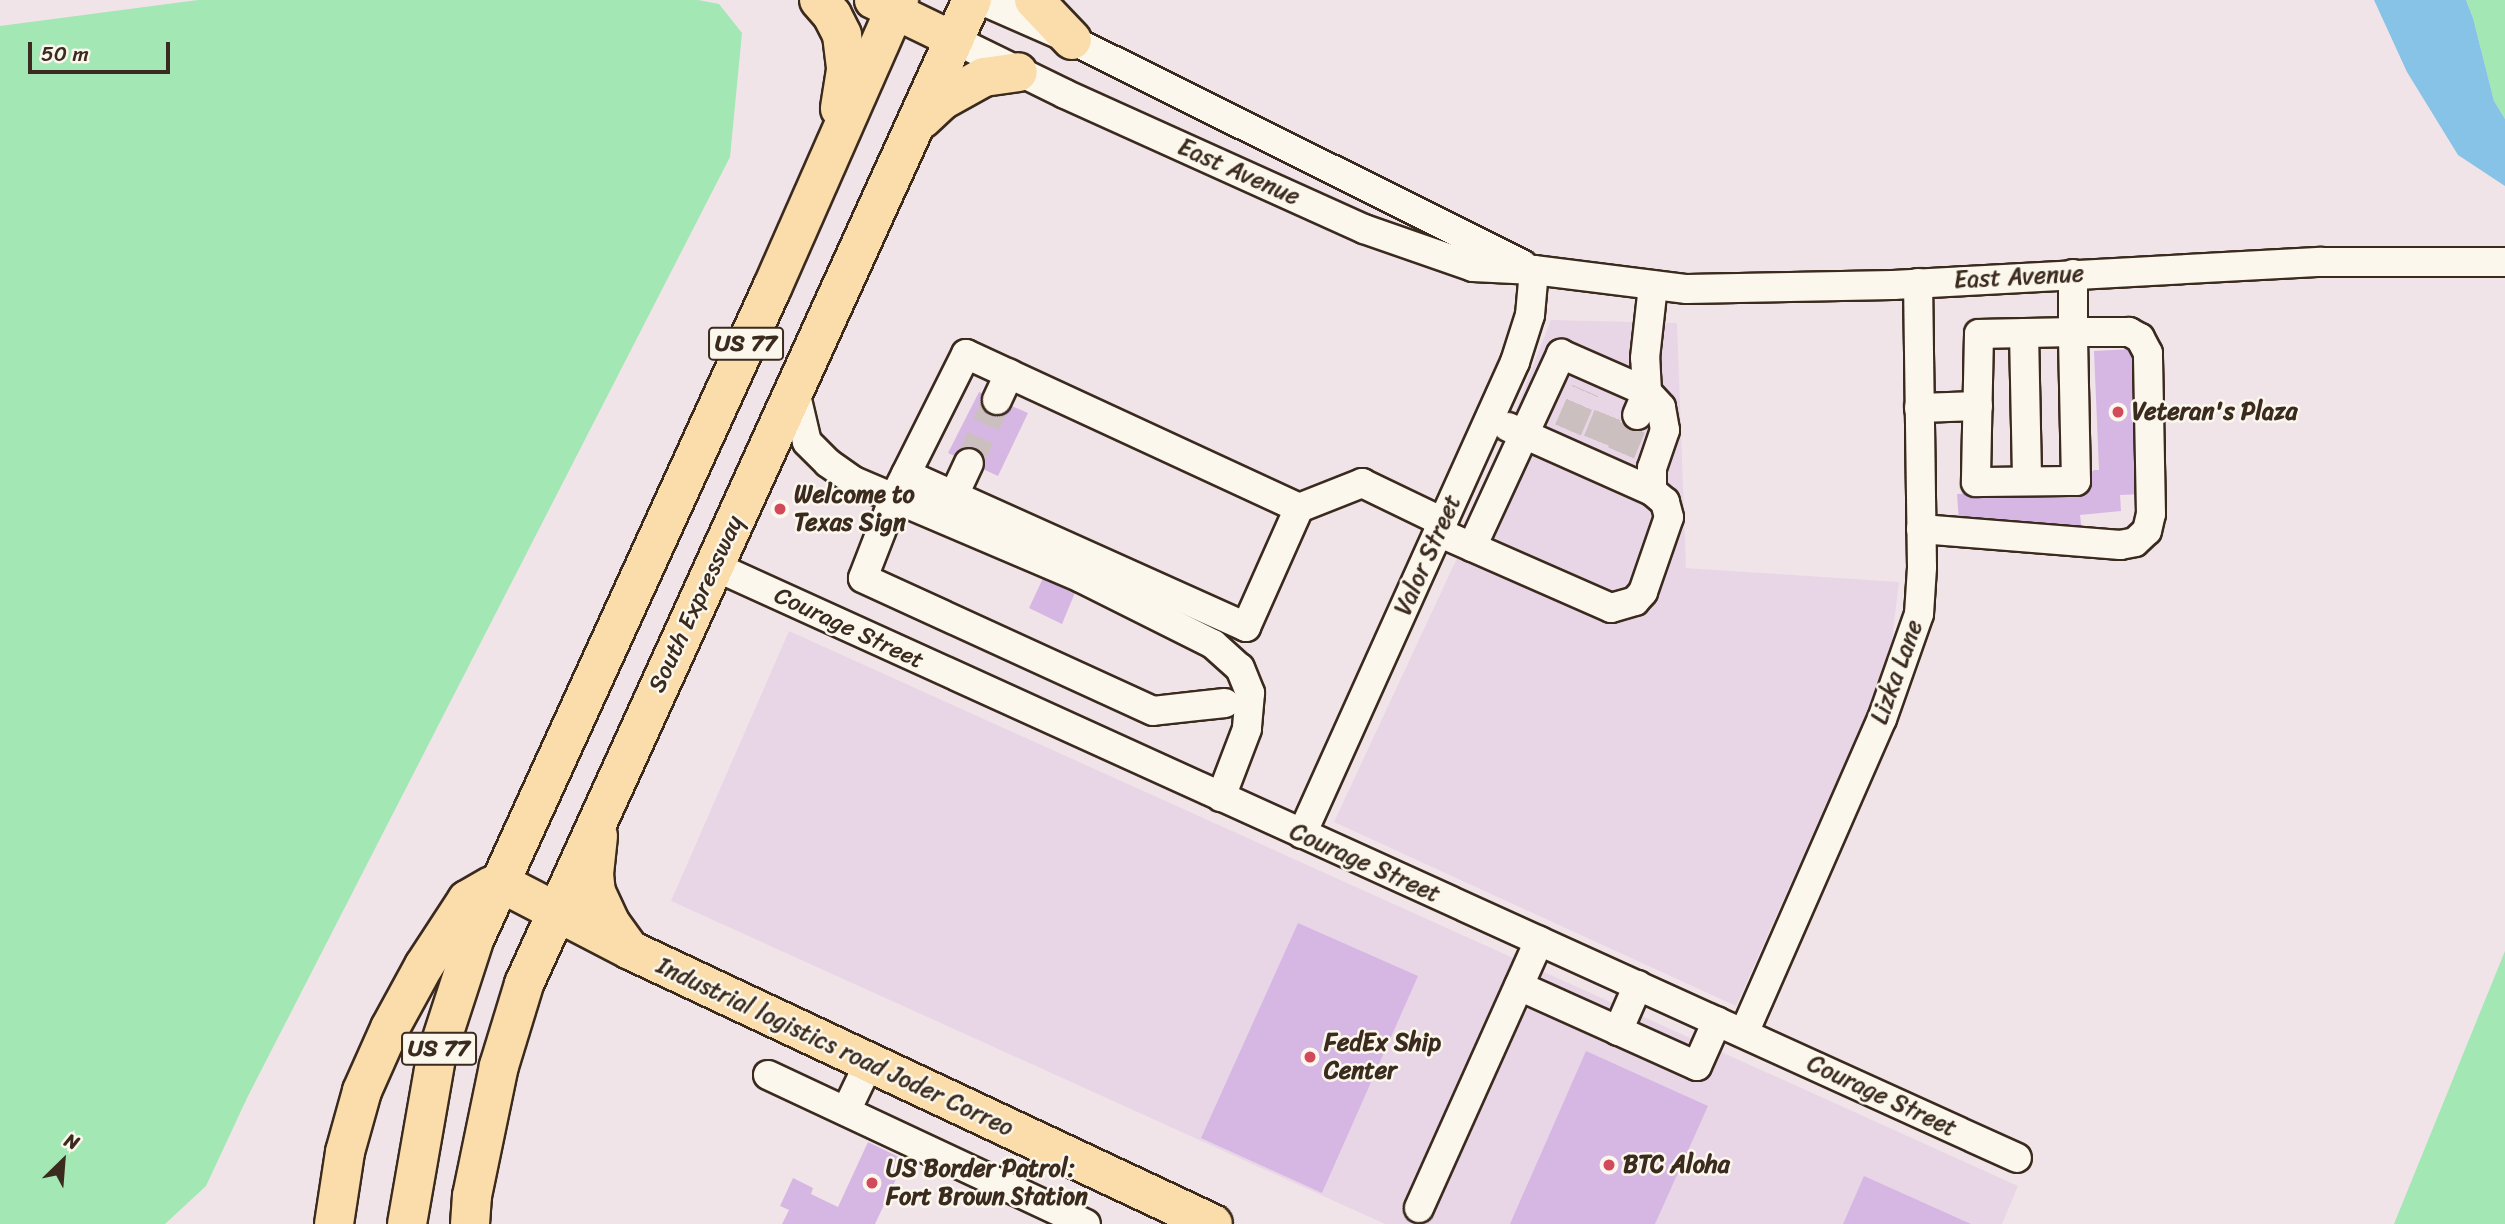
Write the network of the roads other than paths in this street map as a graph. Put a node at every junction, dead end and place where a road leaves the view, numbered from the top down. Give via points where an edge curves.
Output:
1 (819, 0) edge
2 (972, 0) edge
3 (981, 0) edge
4 (1034, 0) edge
5 (889, 3) edge
6 (955, 40) junction
7 (1072, 40) junction
8 (1018, 72) junction
9 (918, 123) junction
10 (826, 167) junction
11 (2505, 262) edge
12 (1534, 270) junction
13 (2073, 274) junction
14 (1918, 283) junction
15 (1653, 285) junction
16 (2073, 332) junction
17 (2024, 333) junction
18 (1009, 374) junction
19 (795, 391) junction
20 (1630, 398) junction
21 (998, 400) tunnel mouth
22 (1978, 406) junction
23 (1919, 408) junction
24 (1490, 418) junction
25 (1524, 434) junction
26 (969, 463) tunnel mouth
27 (2027, 481) junction
28 (900, 486) junction
29 (1652, 491) junction
30 (954, 495) junction
31 (1300, 508) junction
32 (1441, 527) junction
33 (1921, 529) junction
34 (1472, 547) junction
35 (714, 566) junction
36 (1225, 704) dead end
37 (1221, 797) junction
38 (606, 800) junction
39 (1302, 834) junction
40 (499, 881) junction
41 (555, 914) junction
42 (1539, 941) junction
43 (630, 950) junction
44 (1638, 985) junction
45 (1519, 986) junction
46 (1717, 1021) junction
47 (1618, 1031) junction
48 (1744, 1033) junction
49 (869, 1063) junction
50 (768, 1075) dead end
51 (846, 1111) junction
52 (2017, 1158) dead end
53 (1419, 1208) dead end
54 (1030, 1212) edge
55 (334, 1224) edge
56 (407, 1224) edge
57 (470, 1224) edge
58 (1086, 1224) edge
59 (1213, 1224) edge

1 - 10 highway via 842,35 846,70
2 - 6 highway, South Expressway / US 77
3 - 7 street, East Avenue
4 - 7 highway
5 - 6 main road
5 - 10 highway, US 77
6 - 8 street, East Avenue
6 - 9 highway, South Expressway / US 77
7 - 12 street, East Avenue
8 - 9 highway via 984,77 942,101
8 - 12 street, East Avenue via 1364,229 1473,267
9 - 19 highway, South Expressway / US 77
10 - 40 highway, US 77
11 - 13 street, East Avenue via 2321,262
12 - 15 street, East Avenue
12 - 24 street, Valor Street via 1525,334
13 - 14 street, East Avenue
13 - 16 street
14 - 15 street, East Avenue via 1687,289
14 - 23 street, Lizka Lane
15 - 20 street via 1645,358
16 - 17 street
16 - 27 street via 2076,481
16 - 33 street via 2129,332 2140,338 2148,353 2151,514 2147,531 2135,542 2120,545
17 - 22 street via 1979,334
17 - 27 street
18 - 21 street
18 - 28 street via 966,354
18 - 31 street
19 - 28 street via 807,442 828,463 854,481
19 - 35 highway, South Expressway / US 77
20 - 25 street via 1590,380 1560,354
20 - 29 street via 1661,407 1665,430 1652,468
22 - 23 street
22 - 27 street via 1976,482
23 - 33 street, Lizka Lane
24 - 25 street
24 - 32 street, Valor Street
25 - 29 street via 1564,440 1604,458
25 - 34 street
26 - 30 street
28 - 30 street
28 - 36 street via 863,578 1153,711
28 - 37 street via 1213,644 1240,668 1250,694 1247,729
29 - 34 street via 1665,502 1669,517 1643,592 1625,606 1611,608
30 - 31 street via 1246,627
31 - 32 street via 1362,483
32 - 34 street
32 - 39 street, Valor Street
33 - 48 street, Lizka Lane via 1919,614 1882,719
35 - 37 street, Courage Street
35 - 38 highway, South Expressway / US 77
37 - 39 street, Courage Street
38 - 41 highway, South Expressway / US 77
38 - 43 highway via 595,855 596,892
39 - 42 street, Courage Street
40 - 41 highway, Industrial logistics road Joder Correo
40 - 55 highway via 467,900 390,1028 362,1091 345,1152
40 - 56 highway, US 77 via 474,940 436,1058
41 - 43 highway, Industrial logistics road Joder Correo
41 - 57 highway, South Expressway / US 77 via 524,984 499,1066
42 - 44 street, Courage Street
42 - 45 street
43 - 49 highway, Industrial logistics road Joder Correo
44 - 46 street, Courage Street
44 - 47 street
45 - 47 street
45 - 53 street
46 - 47 street via 1697,1066
46 - 48 street, Courage Street
48 - 52 street, Courage Street
49 - 51 street
49 - 59 highway, Industrial logistics road Joder Correo
50 - 51 street
51 - 54 street
54 - 58 street

